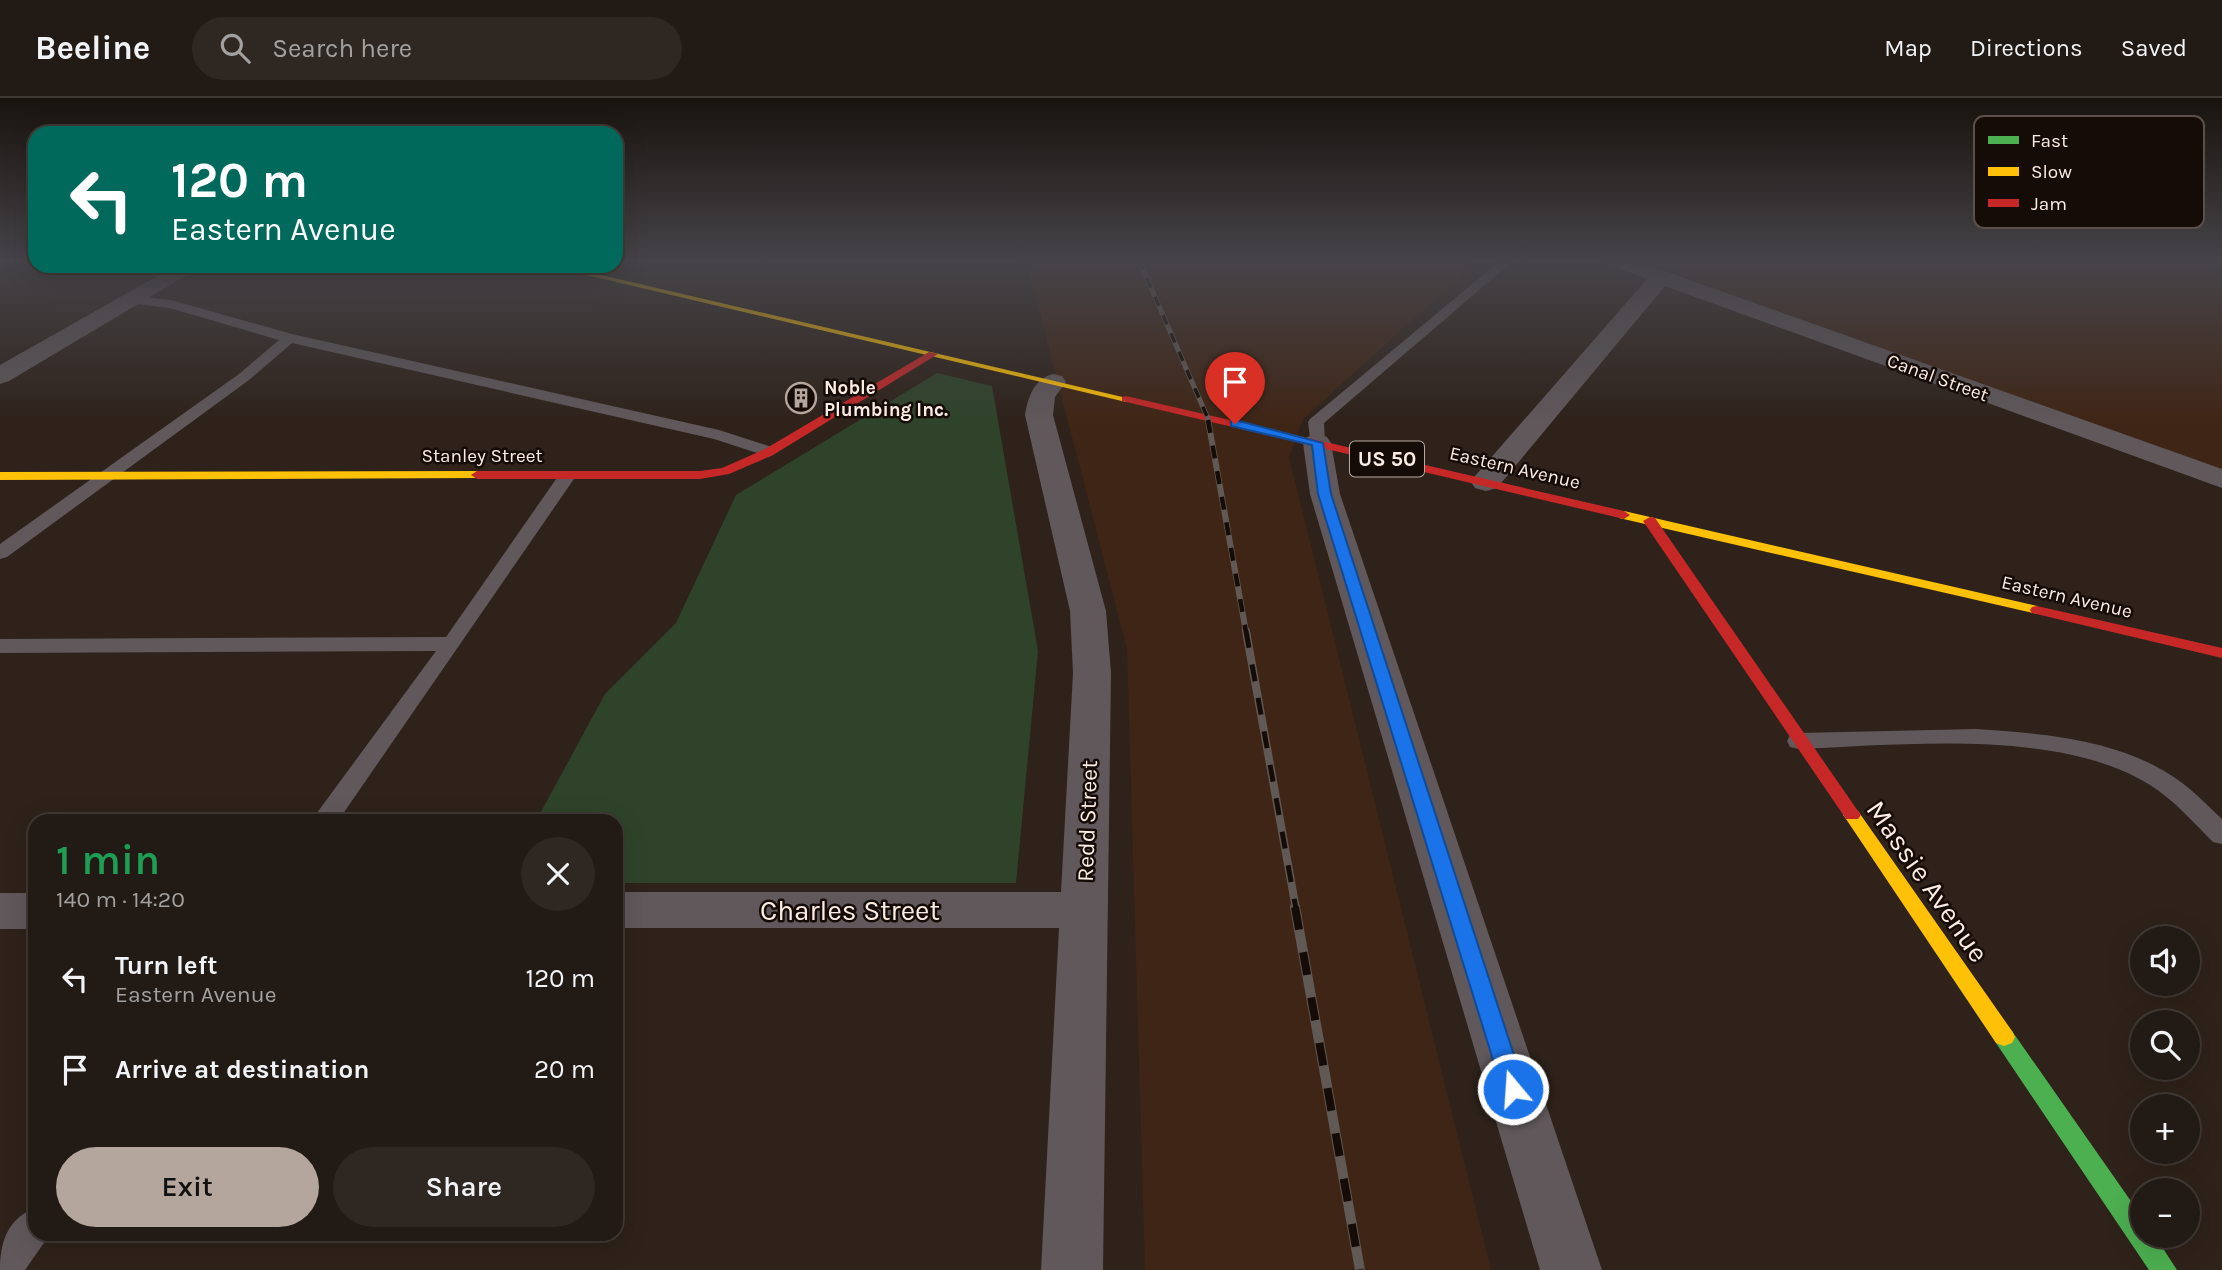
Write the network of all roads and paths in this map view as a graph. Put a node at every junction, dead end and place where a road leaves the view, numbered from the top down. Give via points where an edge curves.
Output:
1 (106, 315) edge
2 (208, 315) edge
3 (763, 315) edge
4 (1443, 315) edge
5 (1628, 315) edge
6 (1768, 315) edge
7 (289, 338) junction
8 (933, 354) junction
9 (0, 376) edge
10 (1053, 382) junction
11 (1317, 443) junction
12 (769, 452) junction
13 (105, 475) junction
14 (0, 476) edge
15 (567, 476) junction
16 (2222, 479) edge
17 (1486, 482) junction
18 (1650, 521) junction
19 (0, 553) edge
20 (452, 645) junction
21 (0, 646) edge
22 (2222, 653) edge
23 (1799, 741) junction
24 (329, 814) edge
25 (2222, 835) edge
26 (623, 910) edge
27 (1083, 910) junction
28 (0, 911) edge
29 (28, 911) edge
30 (28, 1235) edge
31 (3, 1270) edge
32 (1072, 1270) edge
33 (1571, 1270) edge
34 (2164, 1270) edge

1 - 9 street
2 - 7 lane
3 - 8 main road, Eastern Avenue / US 50
4 - 11 lane via 1316,422
5 - 17 street
6 - 16 street, Canal Street
7 - 12 lane via 719,435
7 - 13 lane via 244,377
8 - 10 main road, Eastern Avenue / US 50
8 - 12 main road, Stanley Street
10 - 11 main road, Eastern Avenue / US 50
10 - 27 street, Redd Street via 1042,396 1039,415 1088,611 1092,673
11 - 17 main road, Eastern Avenue / US 50
11 - 33 street via 1325,494
12 - 15 main road, Stanley Street via 725,471 700,475
13 - 14 main road, Stanley Street
13 - 15 main road, Stanley Street
13 - 19 lane
15 - 20 lane
17 - 18 main road, Eastern Avenue / US 50
18 - 22 main road, Eastern Avenue / US 50
18 - 23 main road, Massie Avenue
20 - 21 lane
20 - 24 lane
23 - 25 lane via 1993,737 2054,744 2151,774
23 - 34 main road, Massie Avenue
26 - 27 street, Charles Street
27 - 32 street, Redd Street
28 - 29 street
30 - 31 lane

